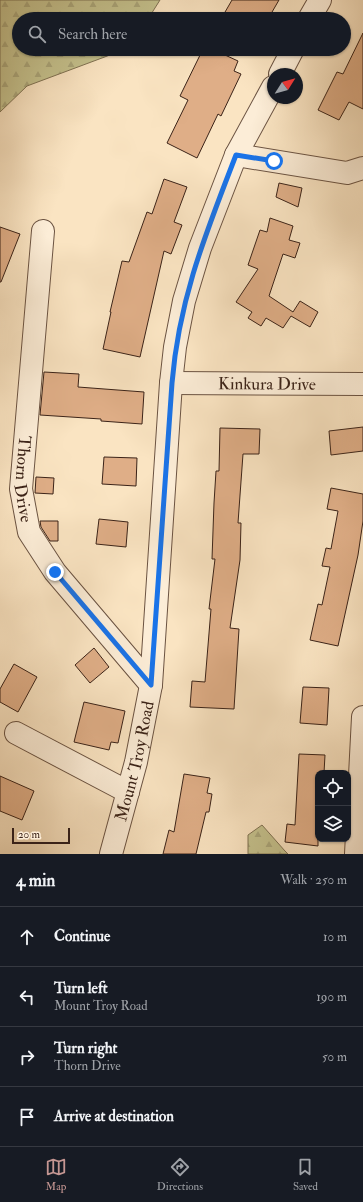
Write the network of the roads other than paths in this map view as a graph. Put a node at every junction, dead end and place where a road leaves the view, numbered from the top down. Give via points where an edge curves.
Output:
1 (320, 0) edge
2 (313, 12) edge
3 (289, 56) edge
4 (283, 68) edge
5 (267, 98) edge
6 (236, 155) junction
7 (358, 173) edge
8 (43, 231) dead end
9 (172, 383) junction
10 (363, 384) edge
11 (151, 685) junction
12 (363, 717) edge
13 (16, 733) dead end
14 (128, 792) junction
15 (111, 854) edge
16 (356, 854) edge

1 - 2 street
3 - 4 street
5 - 6 street, Mount Troy Road
6 - 7 street
6 - 9 street, Mount Troy Road via 200,248 184,301 175,347
8 - 11 street, Thorn Drive via 21,489 29,532 55,572
9 - 10 street, Kinkura Drive
9 - 11 street, Mount Troy Road
11 - 14 street, Mount Troy Road
12 - 16 street
13 - 14 street
14 - 15 street, Mount Troy Road

